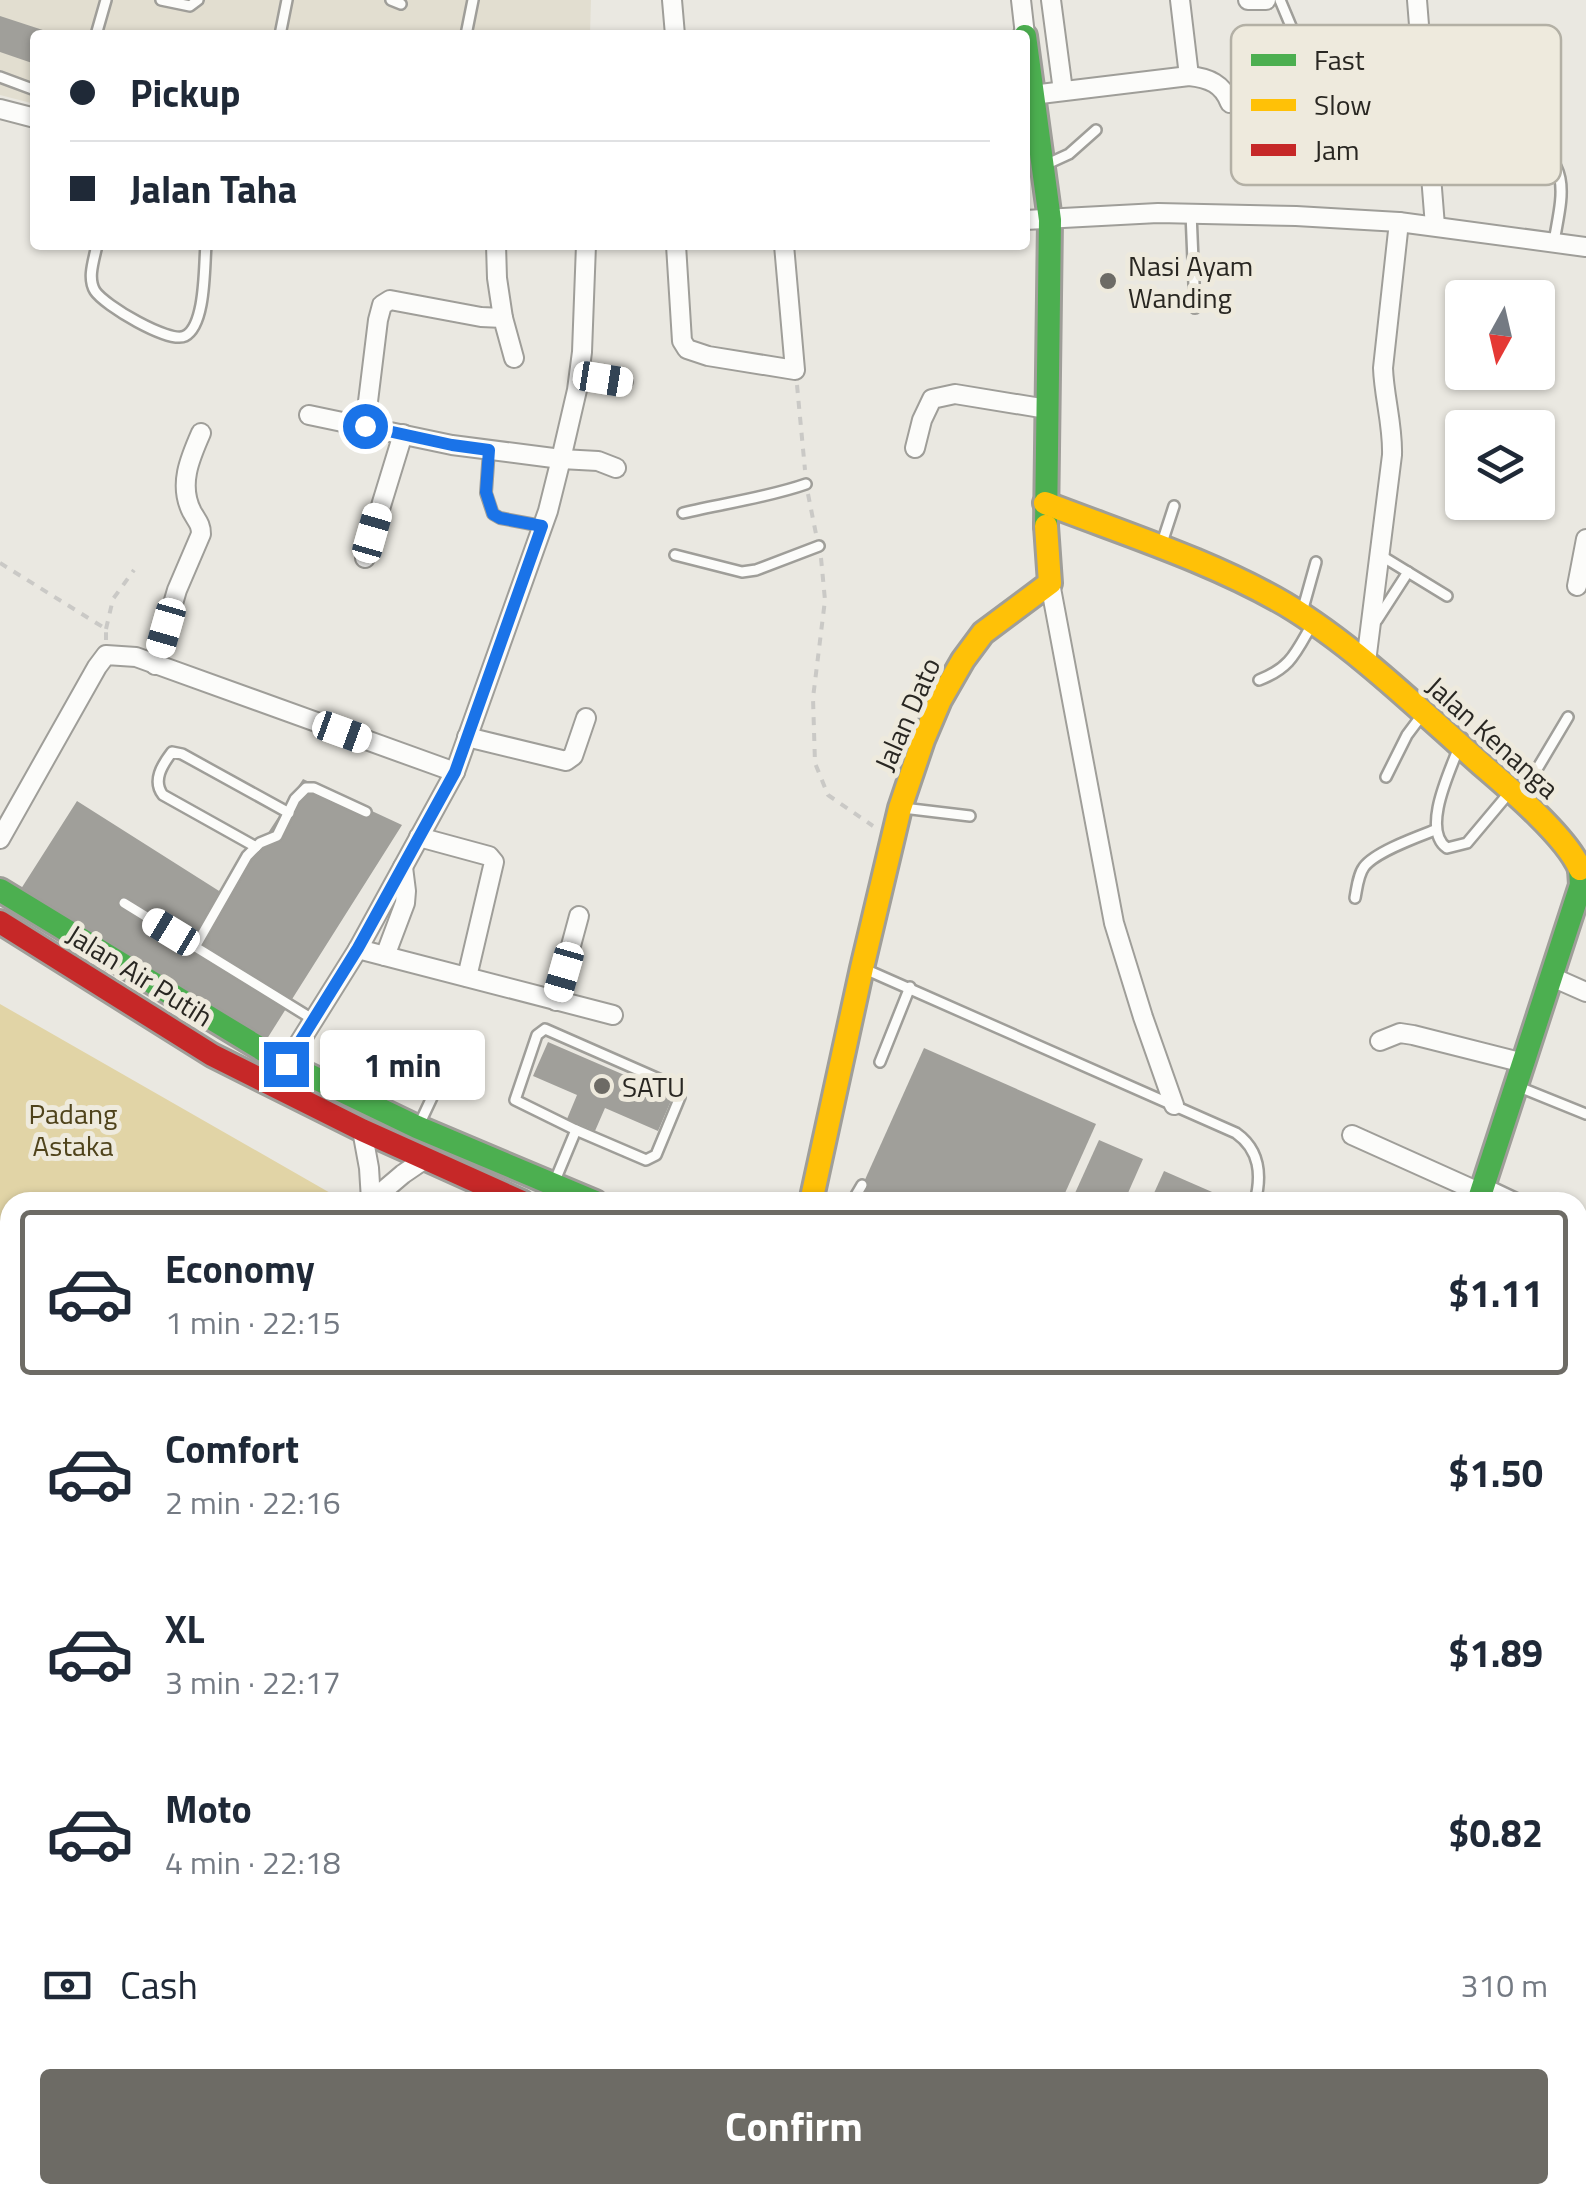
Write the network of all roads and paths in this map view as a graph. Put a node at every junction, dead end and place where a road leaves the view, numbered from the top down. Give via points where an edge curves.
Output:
1 (106, 0) edge
2 (160, 0) edge
3 (198, 0) edge
4 (288, 0) edge
5 (472, 0) edge
6 (672, 0) edge
7 (1020, 0) edge
8 (1050, 0) edge
9 (1180, 0) edge
10 (1248, 0) edge
11 (1266, 0) edge
12 (1280, 0) edge
13 (1418, 0) edge
14 (1290, 25) edge
15 (1420, 25) edge
16 (97, 30) edge
17 (281, 30) edge
18 (467, 30) edge
19 (675, 30) edge
20 (1024, 30) edge
21 (1190, 76) junction
22 (0, 77) edge
23 (1030, 79) edge
24 (30, 88) edge
25 (1063, 91) junction
26 (1032, 96) junction
27 (1230, 103) dead end
28 (0, 109) edge
29 (30, 117) edge
30 (1096, 130) dead end
31 (1042, 166) junction
32 (1561, 182) edge
33 (1432, 185) edge
34 (1191, 213) junction
35 (1030, 220) edge
36 (1050, 220) junction
37 (1399, 222) junction
38 (1435, 226) junction
39 (1554, 242) junction
40 (1586, 248) edge
41 (96, 250) edge
42 (206, 250) edge
43 (496, 250) edge
44 (586, 250) edge
45 (676, 250) edge
46 (784, 250) edge
47 (1195, 308) dead end
48 (503, 318) junction
49 (514, 358) dead end
50 (795, 370) junction
51 (579, 375) junction
52 (627, 382) dead end
53 (1047, 409) junction
54 (309, 414) dead end
55 (365, 426) junction
56 (201, 433) dead end
57 (403, 434) junction
58 (915, 448) dead end
59 (489, 450) junction
60 (561, 459) junction
61 (616, 468) dead end
62 (806, 484) junction
63 (1044, 503) junction
64 (1174, 506) dead end
65 (683, 513) dead end
66 (542, 526) junction
67 (1586, 539) edge
68 (819, 546) junction
69 (1160, 548) junction
70 (675, 555) dead end
71 (1380, 555) junction
72 (365, 558) dead end
73 (1316, 562) dead end
74 (0, 563) edge
75 (134, 570) dead end
76 (1408, 572) junction
77 (1050, 583) junction
78 (1577, 586) dead end
79 (1447, 596) dead end
80 (1307, 619) junction
81 (106, 629) junction
82 (1370, 632) junction
83 (106, 655) junction
84 (1366, 662) junction
85 (155, 665) junction
86 (1258, 680) dead end
87 (1423, 713) junction
88 (1568, 717) dead end
89 (586, 718) dead end
90 (467, 737) junction
91 (1460, 745) junction
92 (455, 772) junction
93 (1386, 777) dead end
94 (1515, 794) junction
95 (900, 808) junction
96 (366, 812) dead end
97 (289, 813) junction
98 (970, 816) dead end
99 (1435, 830) junction
100 (420, 837) junction
101 (0, 839) edge
102 (894, 840) junction
103 (256, 847) junction
104 (403, 867) junction
105 (0, 890) edge
106 (1355, 898) dead end
107 (124, 903) dead end
108 (580, 916) dead end
109 (0, 922) edge
110 (195, 946) junction
111 (358, 948) junction
112 (386, 956) junction
113 (862, 968) junction
114 (1552, 977) junction
115 (467, 978) junction
116 (910, 987) junction
117 (1586, 992) edge
118 (556, 1001) junction
119 (613, 1015) dead end
120 (314, 1020) junction
121 (1380, 1041) dead end
122 (376, 1043) dead end
123 (880, 1062) dead end
124 (1524, 1062) junction
125 (286, 1064) junction
126 (443, 1074) dead end
127 (1516, 1086) junction
128 (350, 1096) junction
129 (1174, 1105) junction
130 (1586, 1114) edge
131 (418, 1127) junction
132 (362, 1130) junction
133 (576, 1130) junction
134 (1352, 1135) dead end
135 (426, 1159) junction
136 (554, 1184) junction
137 (862, 1185) dead end
138 (370, 1192) edge
139 (381, 1192) edge
140 (500, 1192) edge
141 (573, 1192) edge
142 (814, 1192) edge
143 (858, 1192) edge
144 (1257, 1192) edge
145 (1479, 1192) edge
146 (1481, 1192) edge

1 - 16 lane
2 - 3 lane via 190,6
4 - 17 lane
5 - 18 lane
6 - 19 street
7 - 20 street
8 - 25 street
9 - 21 street
10 - 11 street
12 - 14 lane
13 - 15 street
21 - 25 street
21 - 27 street via 1216,82
22 - 24 lane
23 - 26 street
25 - 26 street
26 - 31 street
28 - 29 street
30 - 31 lane via 1070,154
31 - 36 street
32 - 39 lane
33 - 38 street
34 - 36 street
34 - 37 street
34 - 47 lane
35 - 36 street
36 - 53 street
37 - 38 street
37 - 71 street via 1382,368 1393,439
38 - 39 street
39 - 40 street
41 - 42 lane via 90,279 96,294 138,324 178,337 194,326 202,302
43 - 48 street
44 - 51 street
45 - 50 street via 687,349
46 - 50 street
48 - 49 street
48 - 55 street via 385,302
50 - 62 path
51 - 52 lane
51 - 60 street
53 - 58 street via 955,394 932,399
53 - 63 street
54 - 55 street
55 - 57 street
56 - 85 street via 185,491 202,534
57 - 59 street
57 - 72 street
59 - 60 street
59 - 66 lane via 486,492 493,514
60 - 61 street
60 - 66 street
62 - 65 lane
62 - 68 path
63 - 69 street, Jalan Kenanga
63 - 77 street
64 - 69 lane
66 - 90 street
67 - 78 street
68 - 70 lane via 742,572
68 - 102 path via 824,600 814,763 828,795
69 - 80 street, Jalan Kenanga via 1254,586
71 - 76 lane
71 - 82 street
73 - 80 lane
74 - 81 path
75 - 81 path via 113,600
76 - 79 lane
76 - 82 lane
77 - 95 street, Jalan Dato via 982,633 963,660 922,740
77 - 129 street via 1114,922
80 - 84 street, Jalan Kenanga
80 - 86 lane via 1290,662
81 - 83 path
82 - 84 street
83 - 85 street
83 - 101 street
84 - 87 street, Jalan Kenanga
85 - 92 street
87 - 91 street, Jalan Kenanga
87 - 93 lane
88 - 94 lane
89 - 90 street via 566,761
90 - 92 street
91 - 94 street, Jalan Kenanga
91 - 99 lane
92 - 100 street
94 - 99 lane via 1467,843 1448,848
94 - 114 street, Jalan Kenanga via 1572,853 1582,874
95 - 98 lane
95 - 102 street, Jalan Dato
96 - 97 lane via 306,788
97 - 103 lane via 277,836
97 - 103 lane via 172,752 158,783 163,795
99 - 106 lane via 1368,862
100 - 104 street
100 - 115 street via 494,862
102 - 113 street, Jalan Dato
103 - 110 lane
104 - 111 street
104 - 112 street via 404,903
105 - 125 street, Jalan Air Putih
107 - 110 lane
108 - 118 street
109 - 132 street, Jalan Air Putih via 212,1055
110 - 120 lane
111 - 112 street
111 - 120 street
112 - 115 street
113 - 116 lane
113 - 142 street, Jalan Dato
114 - 117 street
114 - 124 street, Jalan Kenanga
115 - 118 street
116 - 123 lane
116 - 129 lane
118 - 119 street
120 - 125 street
121 - 124 street via 1413,1034
122 - 128 lane
124 - 127 street, Jalan Kenanga
125 - 128 street, Jalan Air Putih
126 - 131 lane
127 - 130 lane
127 - 146 street, Jalan Kenanga
128 - 131 street, Jalan Air Putih
129 - 144 lane via 1247,1141 1256,1153
131 - 136 street, Jalan Air Putih
132 - 135 street, Jalan Air Putih
132 - 138 street
133 - 133 lane via 515,1100 541,1031 680,1092 651,1159
133 - 136 lane
134 - 145 street
135 - 139 street
135 - 140 street, Jalan Air Putih
136 - 141 street, Jalan Air Putih
137 - 143 lane

